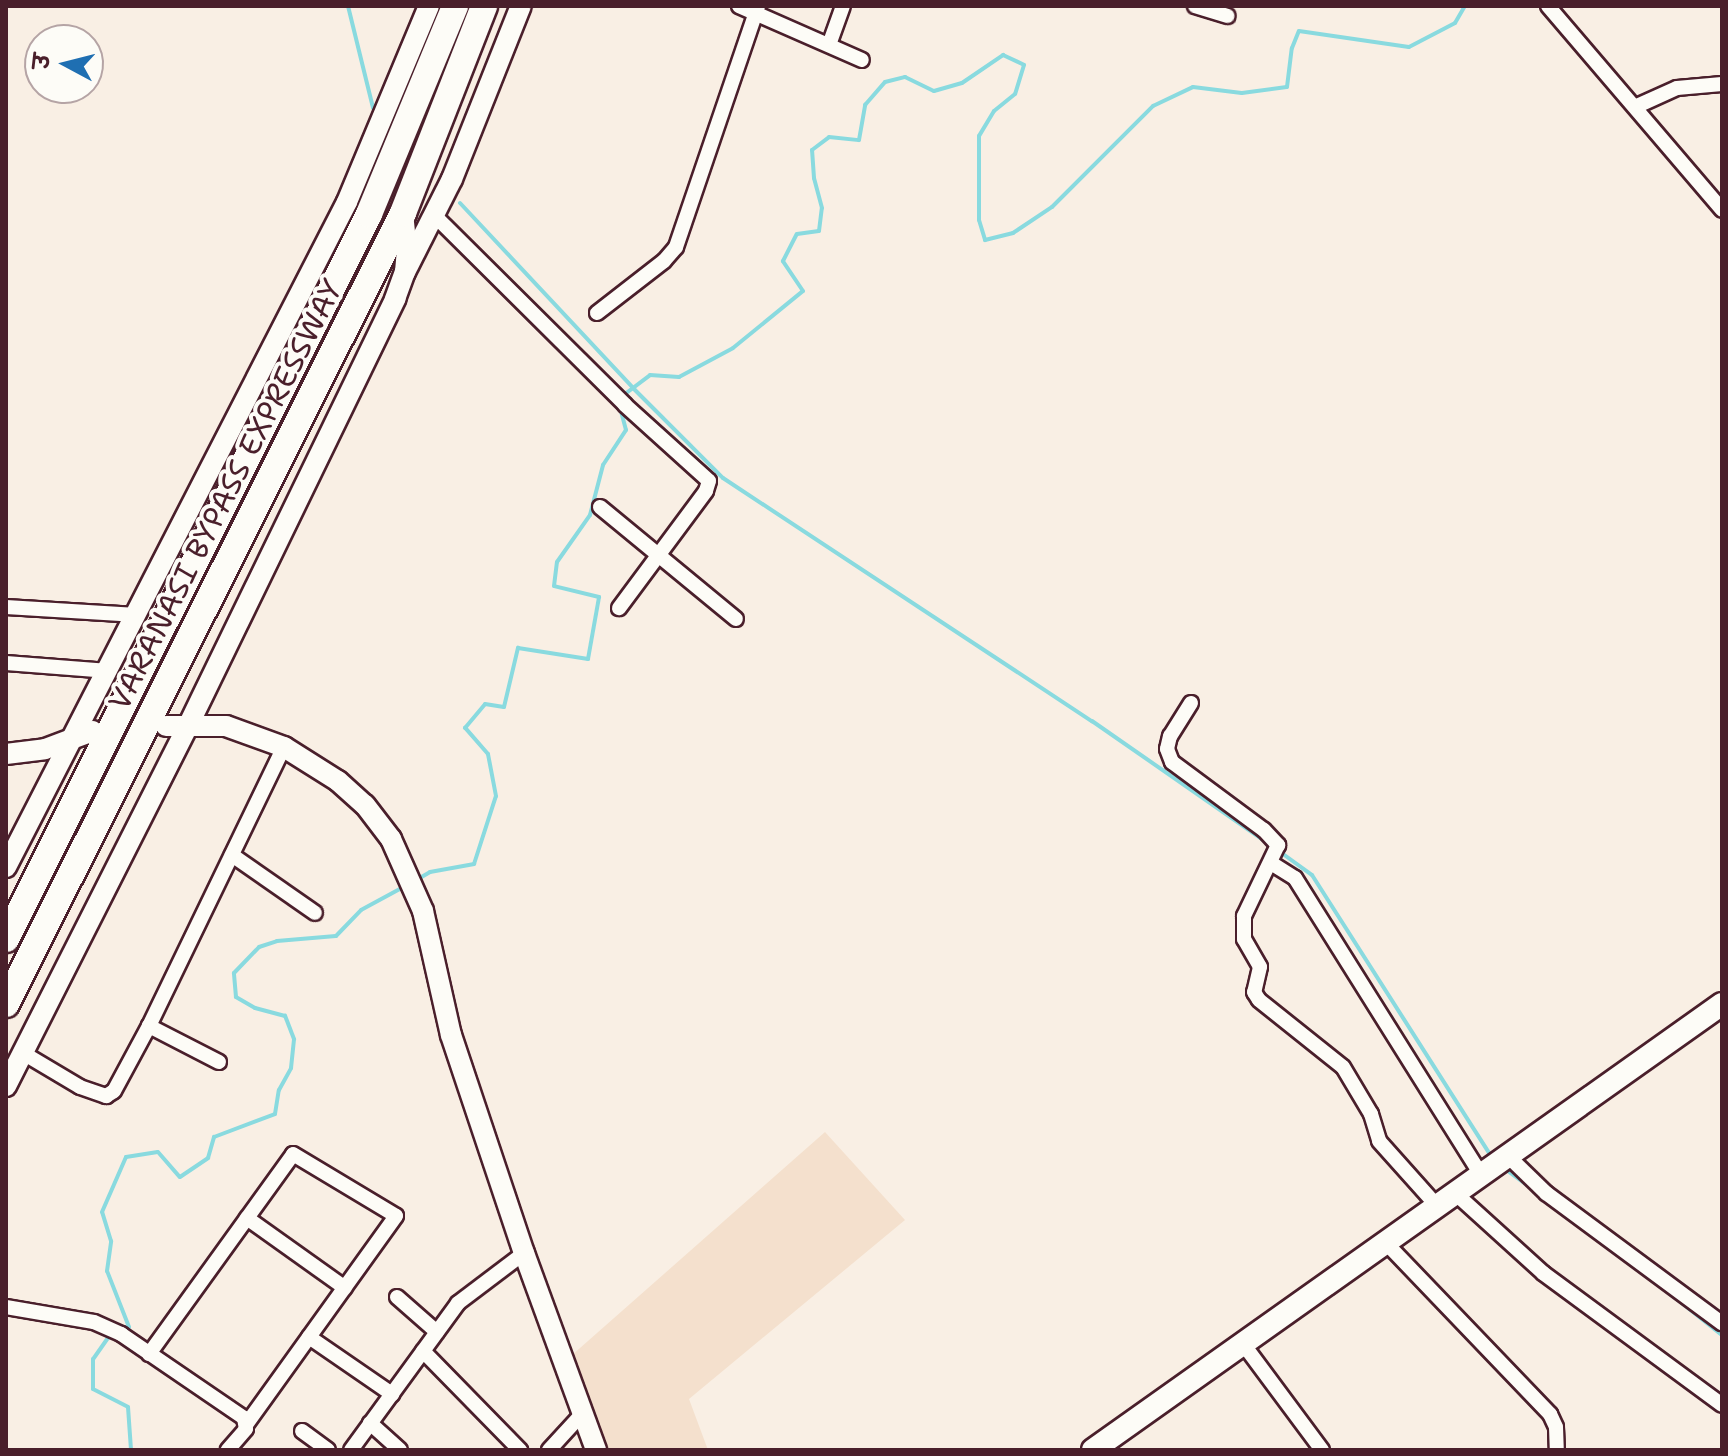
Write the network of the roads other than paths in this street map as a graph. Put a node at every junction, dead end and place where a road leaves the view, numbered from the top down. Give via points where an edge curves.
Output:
1 (429, 6) edge
2 (455, 6) edge
3 (484, 6) edge
4 (521, 6) edge
5 (739, 6) edge
6 (843, 6) edge
7 (1195, 6) edge
8 (1548, 6) edge
9 (757, 9) edge
10 (1228, 16) dead end
11 (829, 45) junction
12 (862, 60) dead end
13 (1722, 84) edge
14 (1637, 106) junction
15 (1722, 210) edge
16 (403, 213) junction
17 (435, 216) junction
18 (405, 272) junction
19 (597, 313) dead end
20 (600, 507) dead end
21 (658, 556) junction
22 (6, 607) edge
23 (619, 608) dead end
24 (137, 615) junction
25 (736, 619) dead end
26 (6, 663) edge
27 (109, 671) junction
28 (1191, 703) dead end
29 (166, 726) dead end
30 (188, 726) junction
31 (93, 731) dead end
32 (68, 740) junction
33 (284, 747) junction
34 (6, 754) edge
35 (232, 855) junction
36 (1271, 863) junction
37 (6, 867) edge
38 (315, 913) dead end
39 (6, 939) edge
40 (6, 1004) edge
41 (1722, 1004) edge
42 (149, 1026) junction
43 (23, 1053) junction
44 (219, 1062) dead end
45 (6, 1086) edge
46 (1509, 1157) junction
47 (1482, 1176) junction
48 (1447, 1200) junction
49 (247, 1218) junction
50 (1386, 1243) junction
51 (524, 1253) junction
52 (345, 1288) junction
53 (397, 1297) dead end
54 (6, 1307) edge
55 (1722, 1323) edge
56 (437, 1332) junction
57 (309, 1337) junction
58 (1244, 1345) junction
59 (423, 1351) junction
60 (149, 1354) junction
61 (392, 1394) junction
62 (1722, 1405) edge
63 (582, 1414) junction
64 (247, 1423) junction
65 (370, 1423) junction
66 (302, 1431) dead end
67 (228, 1450) edge
68 (328, 1450) edge
69 (351, 1450) edge
70 (400, 1450) edge
71 (520, 1450) edge
72 (549, 1450) edge
73 (596, 1450) edge
74 (1093, 1450) edge
75 (1322, 1450) edge
76 (1557, 1450) edge

1 - 24 street via 347,202
2 - 39 highway, VARANASI BYPASS EXPRESSWAY via 369,214
3 - 16 highway, VARANASI BYPASS EXPRESSWAY
4 - 17 street
5 - 9 street
6 - 11 street
7 - 10 street
8 - 14 street
9 - 11 street
9 - 19 street via 676,247
11 - 12 street
13 - 14 street via 1677,88
14 - 15 street
16 - 18 street
16 - 40 highway, VARANASI BYPASS EXPRESSWAY
17 - 18 street
17 - 21 street via 709,481
18 - 30 street
20 - 21 street
21 - 23 street
21 - 25 street
22 - 24 street
24 - 27 street
26 - 27 street
27 - 32 street
28 - 36 street via 1170,736 1172,762 1264,830 1278,845
29 - 30 street
30 - 33 street via 226,726
30 - 43 street
31 - 32 street
32 - 34 street
32 - 37 street
33 - 35 street
33 - 51 street via 338,781 391,839 423,911 451,1035
35 - 38 street
35 - 42 street
36 - 47 street via 1295,878
36 - 48 street via 1242,930 1260,967 1254,992 1343,1067 1371,1114 1379,1141
41 - 46 main road
42 - 43 street via 114,1091 106,1096
42 - 44 street
43 - 45 street
46 - 47 main road
46 - 55 street via 1546,1193
47 - 48 main road
48 - 50 main road
48 - 62 street
49 - 52 street
49 - 52 street via 293,1154 396,1216
49 - 60 street
50 - 58 main road
50 - 76 street via 1550,1414
51 - 56 street via 467,1293
51 - 63 street
52 - 57 street
53 - 56 street
54 - 60 street via 115,1330
56 - 59 street
57 - 61 street
57 - 64 street
58 - 74 main road
58 - 75 street
59 - 61 street
59 - 71 street
60 - 64 street
61 - 65 street
63 - 72 street
63 - 73 street
64 - 67 street
65 - 69 street
65 - 70 street
66 - 68 street

